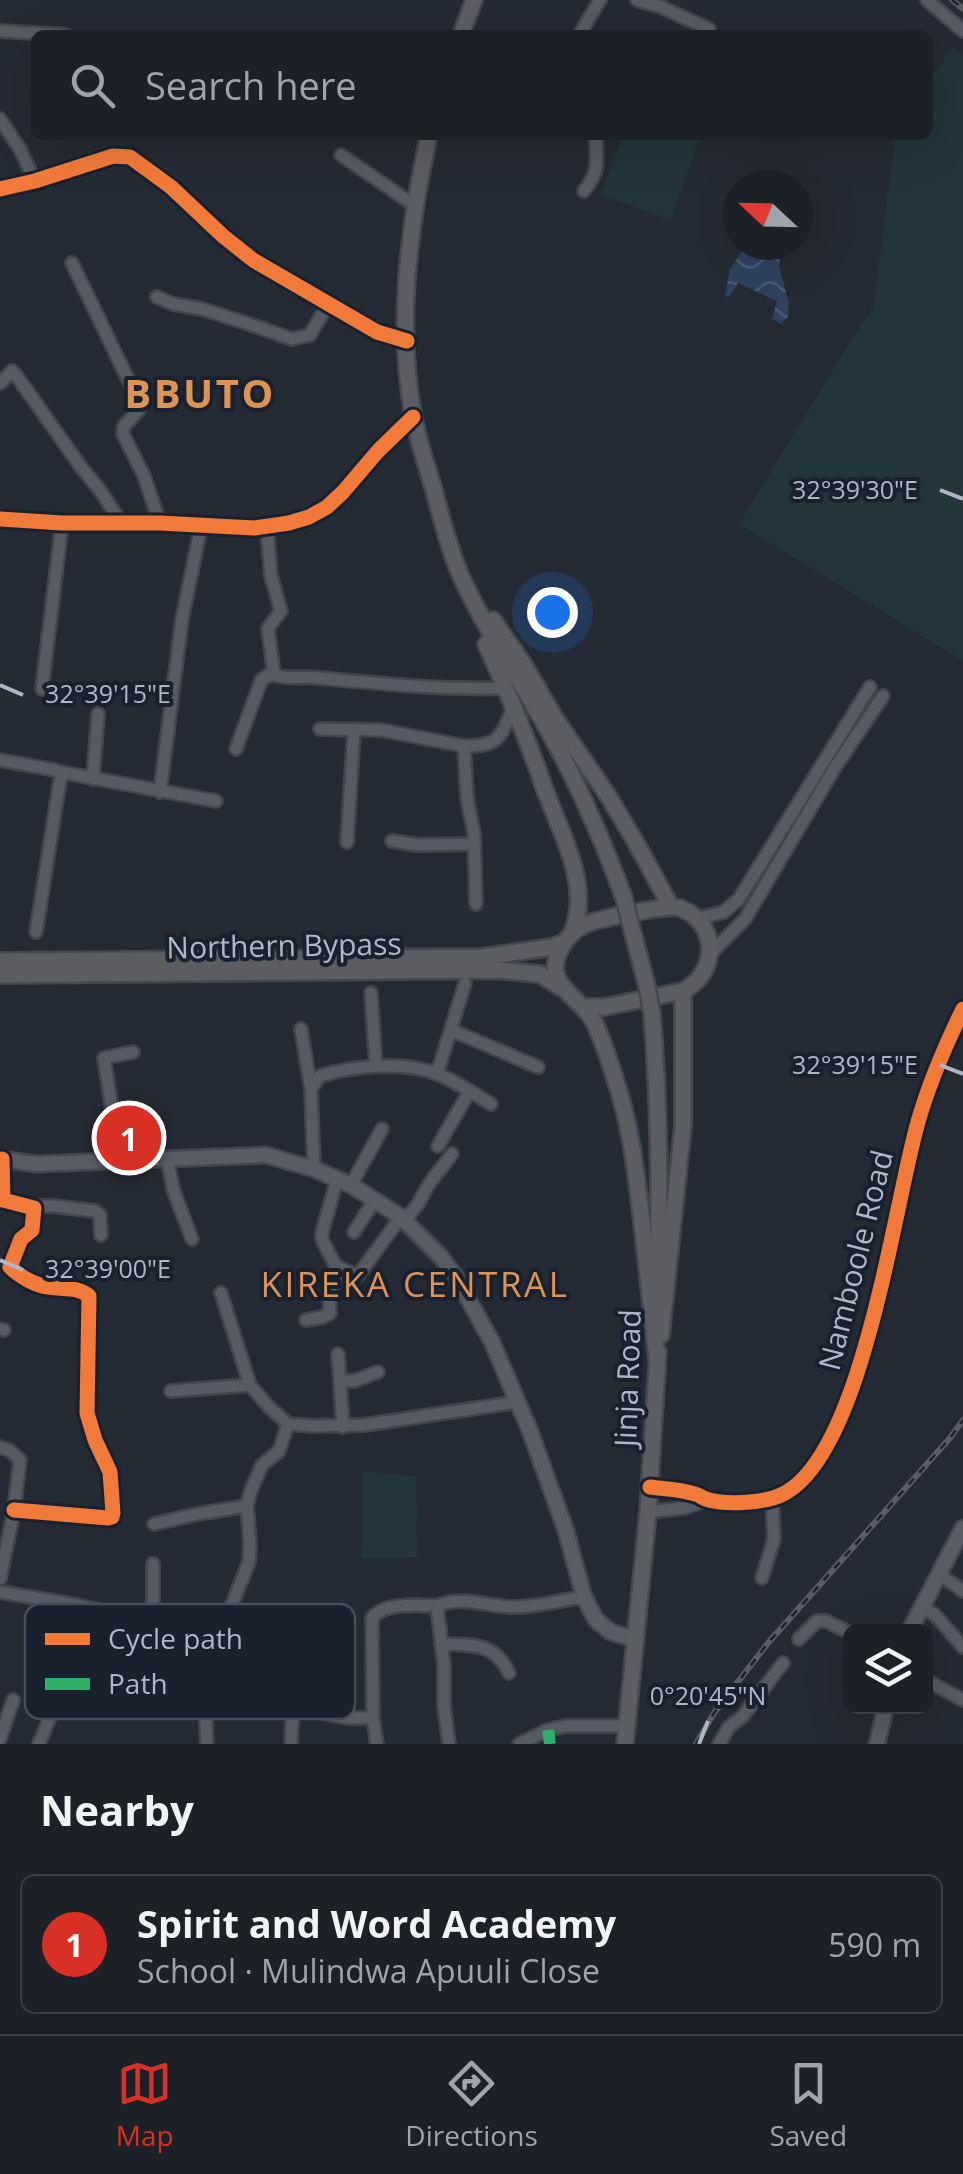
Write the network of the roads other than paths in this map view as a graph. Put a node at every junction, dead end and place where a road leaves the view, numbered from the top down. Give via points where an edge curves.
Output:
1 (474, 0) edge
2 (600, 0) edge
3 (638, 0) edge
4 (927, 0) edge
5 (709, 29) dead end
6 (463, 30) edge
7 (582, 30) edge
8 (0, 31) edge
9 (963, 31) edge
10 (30, 33) edge
11 (0, 119) edge
12 (428, 140) edge
13 (594, 140) edge
14 (341, 156) dead end
15 (35, 181) junction
16 (0, 189) edge
17 (584, 191) dead end
18 (414, 205) junction
19 (72, 263) dead end
20 (157, 298) dead end
21 (329, 302) junction
22 (406, 341) junction
23 (0, 383) edge
24 (413, 416) junction
25 (0, 519) edge
26 (121, 522) junction
27 (62, 523) junction
28 (160, 523) junction
29 (201, 526) junction
30 (268, 528) junction
31 (459, 572) junction
32 (274, 675) junction
33 (870, 687) dead end
34 (507, 688) junction
35 (42, 689) dead end
36 (883, 696) dead end
37 (514, 706) junction
38 (98, 714) dead end
39 (320, 729) dead end
40 (354, 730) junction
41 (464, 746) junction
42 (236, 749) dead end
43 (0, 760) edge
44 (60, 772) junction
45 (94, 779) junction
46 (153, 791) junction
47 (216, 801) dead end
48 (392, 840) dead end
49 (347, 842) dead end
50 (474, 844) junction
51 (476, 904) dead end
52 (670, 905) junction
53 (696, 918) junction
54 (36, 932) dead end
55 (566, 940) junction
56 (711, 952) junction
57 (0, 960) edge
58 (0, 975) edge
59 (464, 983) dead end
60 (564, 990) junction
61 (682, 991) junction
62 (371, 993) dead end
63 (584, 1007) junction
64 (963, 1010) edge
65 (301, 1028) dead end
66 (452, 1030) junction
67 (133, 1052) dead end
68 (376, 1066) junction
69 (538, 1067) dead end
70 (437, 1074) junction
71 (311, 1090) junction
72 (469, 1092) junction
73 (491, 1104) dead end
74 (382, 1129) dead end
75 (438, 1146) dead end
76 (452, 1154) dead end
77 (1, 1159) edge
78 (167, 1159) junction
79 (120, 1160) junction
80 (314, 1169) junction
81 (344, 1182) junction
82 (375, 1199) junction
83 (32, 1206) junction
84 (403, 1219) junction
85 (354, 1232) dead end
86 (101, 1235) dead end
87 (192, 1239) dead end
88 (336, 1266) junction
89 (221, 1293) dead end
90 (306, 1320) dead end
91 (338, 1354) dead end
92 (658, 1358) junction
93 (378, 1372) dead end
94 (340, 1381) junction
95 (250, 1385) junction
96 (171, 1391) dead end
97 (518, 1402) junction
98 (288, 1424) junction
99 (343, 1427) junction
100 (0, 1446) edge
101 (650, 1487) junction
102 (772, 1498) junction
103 (708, 1500) junction
104 (247, 1506) junction
105 (14, 1510) junction
106 (648, 1512) junction
107 (154, 1524) dead end
108 (963, 1528) edge
109 (152, 1564) dead end
110 (938, 1573) junction
111 (762, 1578) dead end
112 (0, 1579) edge
113 (963, 1591) edge
114 (0, 1592) edge
115 (584, 1597) junction
116 (65, 1604) edge
117 (153, 1604) edge
118 (232, 1604) edge
119 (437, 1606) junction
120 (921, 1606) junction
121 (913, 1624) edge
122 (843, 1629) edge
123 (799, 1639) dead end
124 (636, 1642) junction
125 (441, 1644) junction
126 (963, 1648) edge
127 (783, 1663) dead end
128 (509, 1673) dead end
129 (933, 1684) edge
130 (13, 1700) dead end
131 (963, 1700) edge
132 (884, 1714) edge
133 (355, 1718) edge
134 (374, 1718) junction
135 (49, 1719) edge
136 (206, 1719) edge
137 (292, 1719) edge
138 (627, 1726) junction
139 (548, 1730) junction
140 (0, 1739) edge
141 (39, 1744) edge
142 (207, 1744) edge
143 (291, 1744) edge
144 (377, 1744) edge
145 (449, 1744) edge
146 (520, 1744) edge
147 (550, 1744) edge
148 (625, 1744) edge
149 (720, 1744) edge
150 (877, 1744) edge

1 - 6 highway
2 - 7 street
3 - 5 street
4 - 9 street
8 - 10 street
11 - 15 street
12 - 18 highway
13 - 17 street via 595,177
14 - 18 street
15 - 16 street
15 - 21 street via 113,156 130,157 253,260
18 - 22 highway
19 - 28 street via 137,398 139,410 123,434
20 - 21 street via 292,339 310,336
21 - 22 street via 377,332
22 - 24 highway
23 - 26 street via 16,374
24 - 30 street via 328,507
24 - 31 highway
25 - 27 street
26 - 27 street
26 - 28 street
27 - 35 street
28 - 29 street
29 - 30 street
29 - 46 street
30 - 32 street via 281,611 268,628
31 - 34 highway
31 - 52 highway via 524,664
31 - 92 highway, Jinja Road, bridge via 553,739 632,926 652,1014 658,1097
32 - 34 street
32 - 42 street via 260,681
33 - 53 street via 739,900 724,912
34 - 37 highway
36 - 56 street via 744,919
37 - 41 street via 497,740
37 - 55 highway via 572,862 578,910
38 - 45 street
39 - 40 street
40 - 41 street
40 - 49 street
41 - 50 street
43 - 44 street
44 - 45 street
44 - 54 street
45 - 46 street
46 - 47 street
48 - 50 street
50 - 51 street
52 - 53 highway
52 - 55 highway via 584,925
53 - 56 highway
55 - 57 highway, Northern Bypass via 483,957
55 - 60 highway via 556,966
56 - 61 highway via 699,980
58 - 60 highway, Northern Bypass via 514,971 540,974
59 - 66 street
60 - 63 highway
61 - 63 highway
61 - 92 highway via 683,1126
62 - 68 street
63 - 92 highway via 614,1076 631,1142
64 - 102 street, Namboole Road via 917,1125 878,1298 846,1403 808,1473
65 - 71 street
66 - 69 street
66 - 70 street
67 - 79 street via 104,1058
68 - 70 street
68 - 71 street via 320,1076
70 - 72 street
71 - 80 street
72 - 73 street
72 - 75 street
74 - 81 street
76 - 84 street
77 - 79 main road
77 - 83 street via 3,1200
78 - 79 main road
78 - 80 main road via 266,1156
78 - 87 street
80 - 81 main road
81 - 82 main road
81 - 88 street via 322,1238
82 - 84 main road
82 - 85 street
83 - 86 street via 95,1211
83 - 105 street via 32,1230 10,1267 46,1287 89,1296 87,1413 110,1472 113,1512 108,1518
84 - 88 street via 359,1274
84 - 97 main road via 463,1287
88 - 90 street via 330,1313
89 - 95 street
91 - 94 street
92 - 101 highway, Jinja Road
93 - 94 street
94 - 99 street
95 - 96 street
95 - 98 street
97 - 99 street
97 - 115 main road
98 - 99 street
98 - 104 street via 279,1451 258,1470
100 - 105 street via 20,1460
101 - 103 street
101 - 106 highway, Jinja Road
102 - 103 street
102 - 111 street via 774,1539
103 - 106 street
104 - 107 street
104 - 118 street via 249,1562
105 - 112 street
106 - 124 highway, Jinja Road
108 - 110 main road
109 - 117 street
110 - 113 street
110 - 120 main road
114 - 116 street
115 - 119 street via 514,1608
115 - 124 main road via 603,1628
119 - 125 street
119 - 134 street via 374,1614
120 - 121 main road
120 - 126 street
122 - 123 street via 817,1621
124 - 138 highway, Jinja Road
125 - 128 street via 487,1648
125 - 145 street
127 - 149 street
129 - 131 street
130 - 140 street
132 - 150 main road
133 - 134 street
134 - 144 street
135 - 141 street
136 - 142 street
137 - 143 street
138 - 139 street
138 - 148 highway, Jinja Road
139 - 146 street
139 - 147 street

